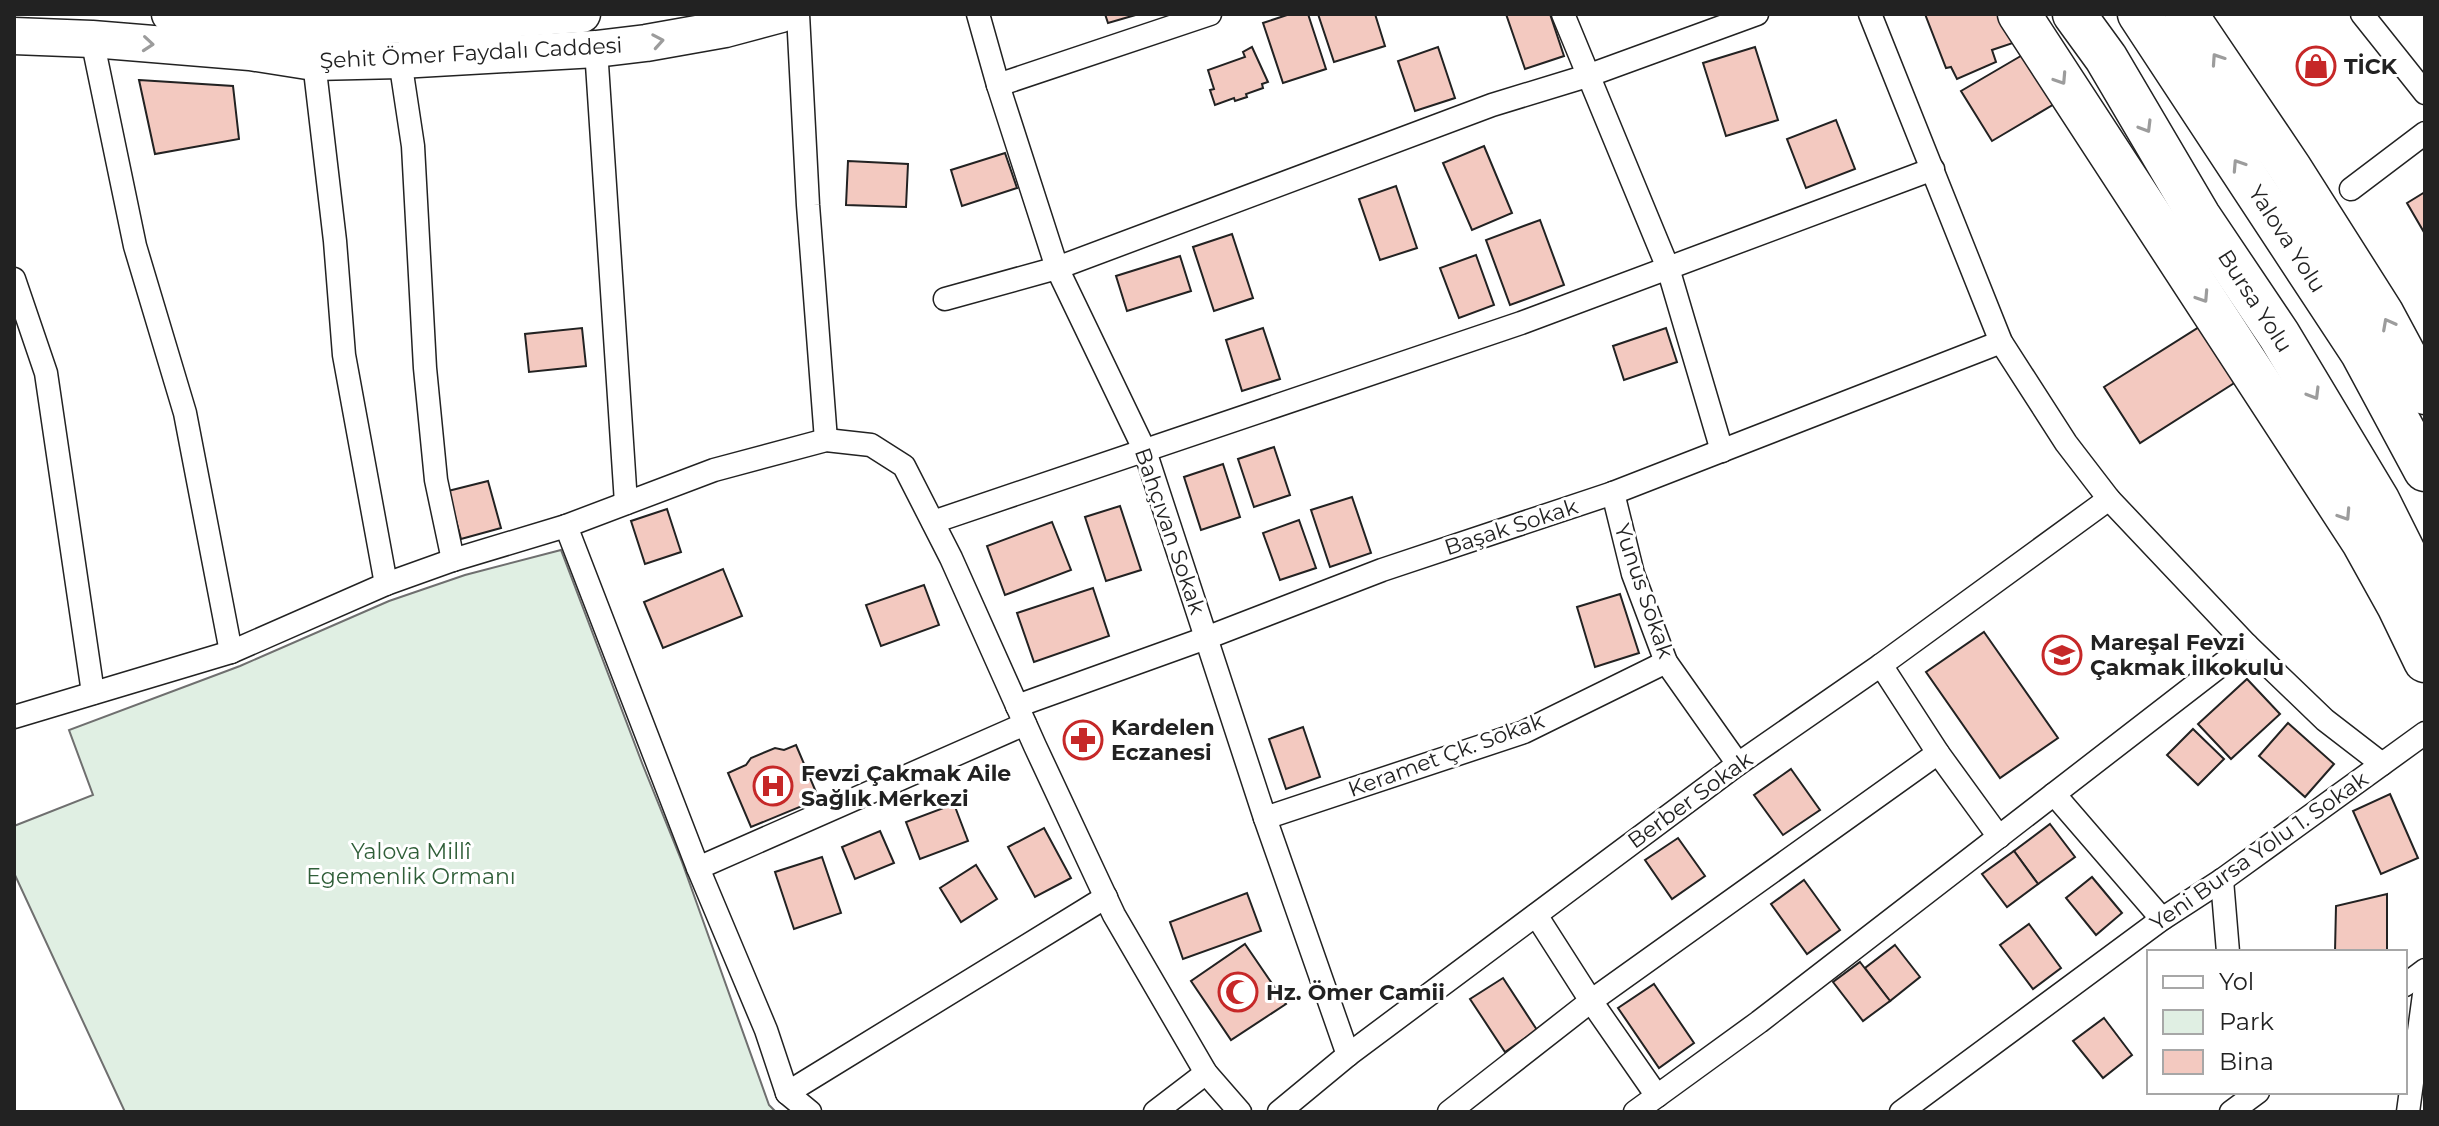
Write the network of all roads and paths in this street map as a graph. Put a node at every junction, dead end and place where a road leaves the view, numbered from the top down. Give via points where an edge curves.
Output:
1 (170, 14) edge
2 (582, 14) edge
3 (781, 14) edge
4 (798, 14) edge
5 (978, 14) edge
6 (1210, 14) edge
7 (1563, 14) edge
8 (1757, 14) edge
9 (1870, 14) edge
10 (2019, 14) edge
11 (2074, 14) edge
12 (2139, 14) edge
13 (2186, 14) edge
14 (2362, 14) edge
15 (14, 36) edge
16 (92, 39) junction
17 (596, 49) junction
18 (400, 60) junction
19 (314, 62) junction
20 (1587, 76) junction
21 (998, 85) junction
22 (2425, 93) edge
23 (2425, 133) edge
24 (1933, 169) junction
25 (2351, 189) dead end
26 (1057, 268) junction
27 (1668, 268) junction
28 (14, 279) edge
29 (945, 299) dead end
30 (2001, 342) junction
31 (2425, 393) edge
32 (826, 440) junction
33 (1145, 451) junction
34 (1722, 451) junction
35 (2425, 470) edge
36 (1613, 493) junction
37 (2109, 499) junction
38 (626, 503) junction
39 (933, 522) junction
40 (566, 526) junction
41 (453, 560) junction
42 (386, 584) junction
43 (2425, 594) edge
44 (1206, 638) junction
45 (2247, 645) junction
46 (231, 652) junction
47 (2425, 661) edge
48 (1666, 662) junction
49 (1881, 665) junction
50 (93, 693) junction
51 (1021, 715) junction
52 (14, 717) edge
53 (2425, 733) edge
54 (1938, 753) junction
55 (1738, 764) junction
56 (2382, 764) junction
57 (2054, 794) junction
58 (1265, 818) junction
59 (1999, 837) junction
60 (698, 868) junction
61 (2222, 880) junction
62 (1106, 897) junction
63 (1536, 915) junction
64 (2162, 919) junction
65 (2228, 950) edge
66 (2425, 970) edge
67 (2407, 984) edge
68 (2425, 987) edge
69 (1591, 1001) junction
70 (1348, 1055) junction
71 (1206, 1073) junction
72 (787, 1093) junction
73 (2255, 1094) edge
74 (1657, 1096) junction
75 (2237, 1105) edge
76 (810, 1112) edge
77 (1155, 1112) edge
78 (1240, 1112) edge
79 (1279, 1112) edge
80 (1449, 1112) edge
81 (1635, 1112) edge
82 (1901, 1112) edge
83 (2408, 1112) edge

1 - 2 main road, Şehit Ömer Faydalı Caddesi via 247,25 330,26
17 -> 3 main road, Şehit Ömer Faydalı Caddesi via 725,29
4 - 32 street
5 - 21 street, Bahçıvan Sokak
6 - 21 street
7 - 20 street
8 - 20 street
9 - 24 street
10 -> 47 highway via 2363,542
11 -> 43 highway, Bursa Yolu via 2371,487
35 -> 12 highway, Yalova Yolu via 2362,353
31 -> 13 highway via 2382,313
14 - 22 street
15 - 16 main road, Şehit Ömer Faydalı Caddesi
16 -> 19 main road, Şehit Ömer Faydalı Caddesi
16 - 46 street via 135,246 185,413
17 - 18 main road, Şehit Ömer Faydalı Caddesi
17 - 38 street
18 - 19 main road, Şehit Ömer Faydalı Caddesi
18 - 41 street via 413,146 436,480
19 - 42 street via 344,355
20 - 26 street via 1492,105
20 - 27 street
21 - 26 street, Bahçıvan Sokak
23 - 25 street
24 - 27 street
24 - 30 street
26 - 29 street
26 - 33 street, Bahçıvan Sokak
27 - 33 street
27 - 34 street
28 - 50 street via 46,373
30 - 34 street, Başak Sokak
30 - 37 street
32 - 38 street via 714,470
32 - 39 street via 871,445 904,466
33 - 39 street
33 - 44 street, Bahçıvan Sokak
34 - 36 street, Başak Sokak
36 - 44 street, Başak Sokak via 1382,570
36 - 48 street, Yunus Sokak via 1633,574
37 - 45 street
37 - 49 street, Berber Sokak
38 - 40 street
39 - 51 street
40 - 41 street
40 - 60 street
41 - 42 street
42 - 46 street
44 - 51 street, Başak Sokak
44 - 58 street, Bahçıvan Sokak
45 - 56 street via 2325,720
45 - 57 street
46 - 50 street
48 - 55 street, Yunus Sokak
48 - 58 street, Keramet Çk. Sokak via 1524,732
49 - 54 street
49 - 55 street, Berber Sokak
50 - 52 street
51 - 60 street, Başak Sokak
51 - 62 street
53 - 56 street, Yeni Bursa Yolu 1. Sokak
54 - 59 street
54 - 69 street
55 - 63 street, Berber Sokak
56 - 61 street, Yeni Bursa Yolu 1. Sokak
57 - 59 street
57 - 64 street
58 - 70 street, Bahçıvan Sokak
59 - 74 street
60 - 72 street
61 - 64 street, Yeni Bursa Yolu 1. Sokak
61 - 65 street
62 - 71 street
62 - 72 street
63 - 69 street
63 - 70 street, Berber Sokak
64 - 82 street, Yeni Bursa Yolu 1. Sokak
66 - 67 street
68 - 83 street
69 - 74 street
69 - 80 street
70 - 79 street, Berber Sokak
71 - 77 street
71 - 78 street
72 - 76 street
73 - 75 street
74 - 81 street

